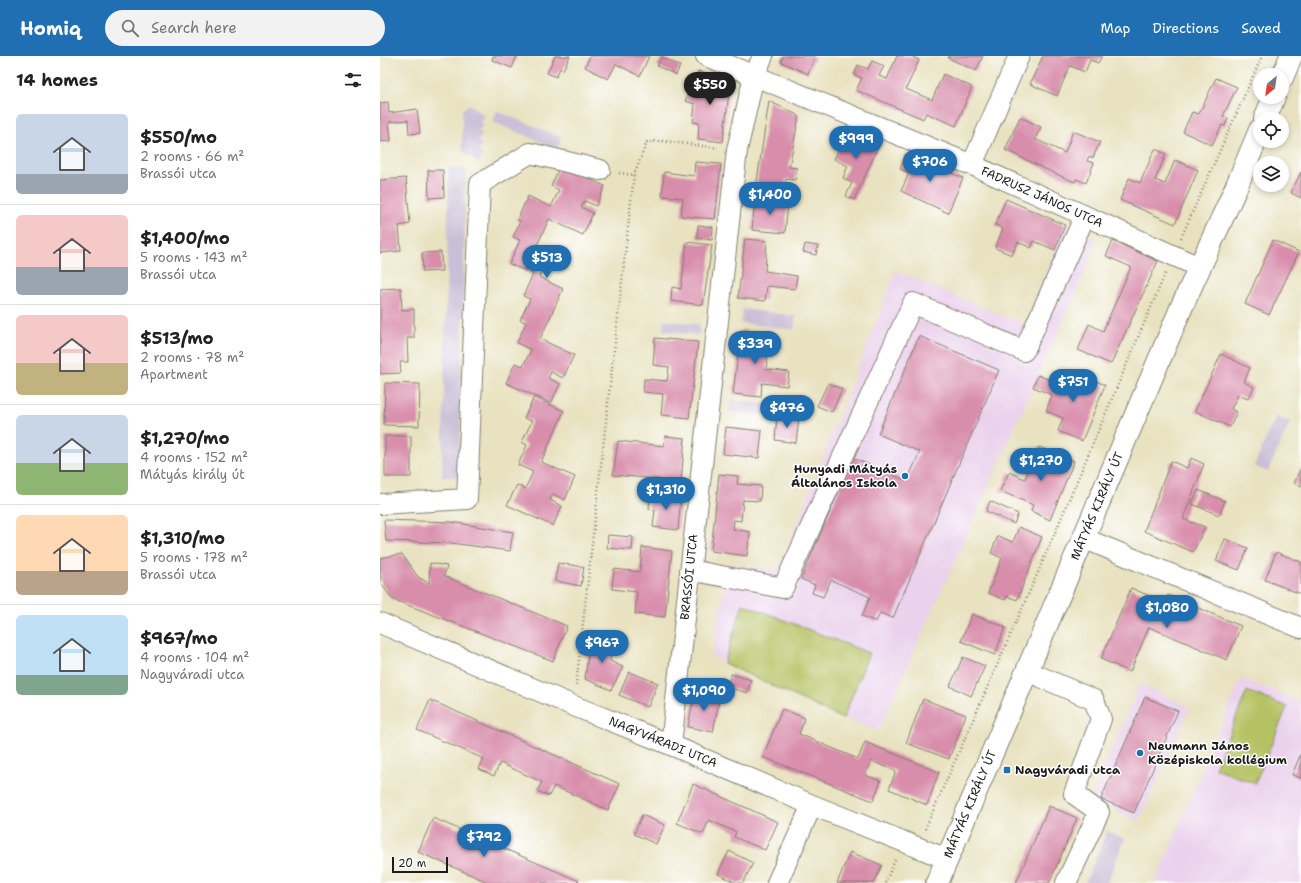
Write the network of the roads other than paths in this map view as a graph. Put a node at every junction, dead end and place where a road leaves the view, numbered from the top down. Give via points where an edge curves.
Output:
1 (706, 56) edge
2 (763, 56) edge
3 (1019, 56) edge
4 (1291, 56) edge
5 (1286, 68) edge
6 (754, 76) junction
7 (1253, 146) edge
8 (972, 165) junction
9 (600, 170) dead end
10 (1085, 216) junction
11 (1199, 267) junction
12 (380, 504) edge
13 (1083, 538) junction
14 (690, 570) junction
15 (380, 623) edge
16 (1301, 628) edge
17 (1027, 671) junction
18 (670, 744) junction
19 (812, 805) junction
20 (947, 859) junction
21 (777, 883) edge
22 (937, 883) edge
23 (1066, 883) edge

1 - 6 street, FADRUSZ JÁNOS UTCA
2 - 6 street, BRASSÓI UTCA
3 - 8 street
4 - 5 main road
6 - 8 street, FADRUSZ JÁNOS UTCA
6 - 14 street, BRASSÓI UTCA via 737,150
7 - 11 main road, MÁTYÁS KIRÁLY ÚT
8 - 10 street, FADRUSZ JÁNOS UTCA
9 - 12 street via 530,153 480,184 467,499
10 - 11 street, FADRUSZ JÁNOS UTCA
10 - 14 street via 1024,351 913,303 783,588
11 - 13 main road, MÁTYÁS KIRÁLY ÚT
13 - 16 street
13 - 17 main road, MÁTYÁS KIRÁLY ÚT
14 - 18 street, BRASSÓI UTCA
15 - 18 street, NAGYVÁRADI UTCA
17 - 20 main road, MÁTYÁS KIRÁLY ÚT
17 - 23 street via 1094,700 1101,719 1074,794 1099,812
18 - 19 street, NAGYVÁRADI UTCA
19 - 20 street, NAGYVÁRADI UTCA
19 - 21 street
20 - 22 main road, MÁTYÁS KIRÁLY ÚT

